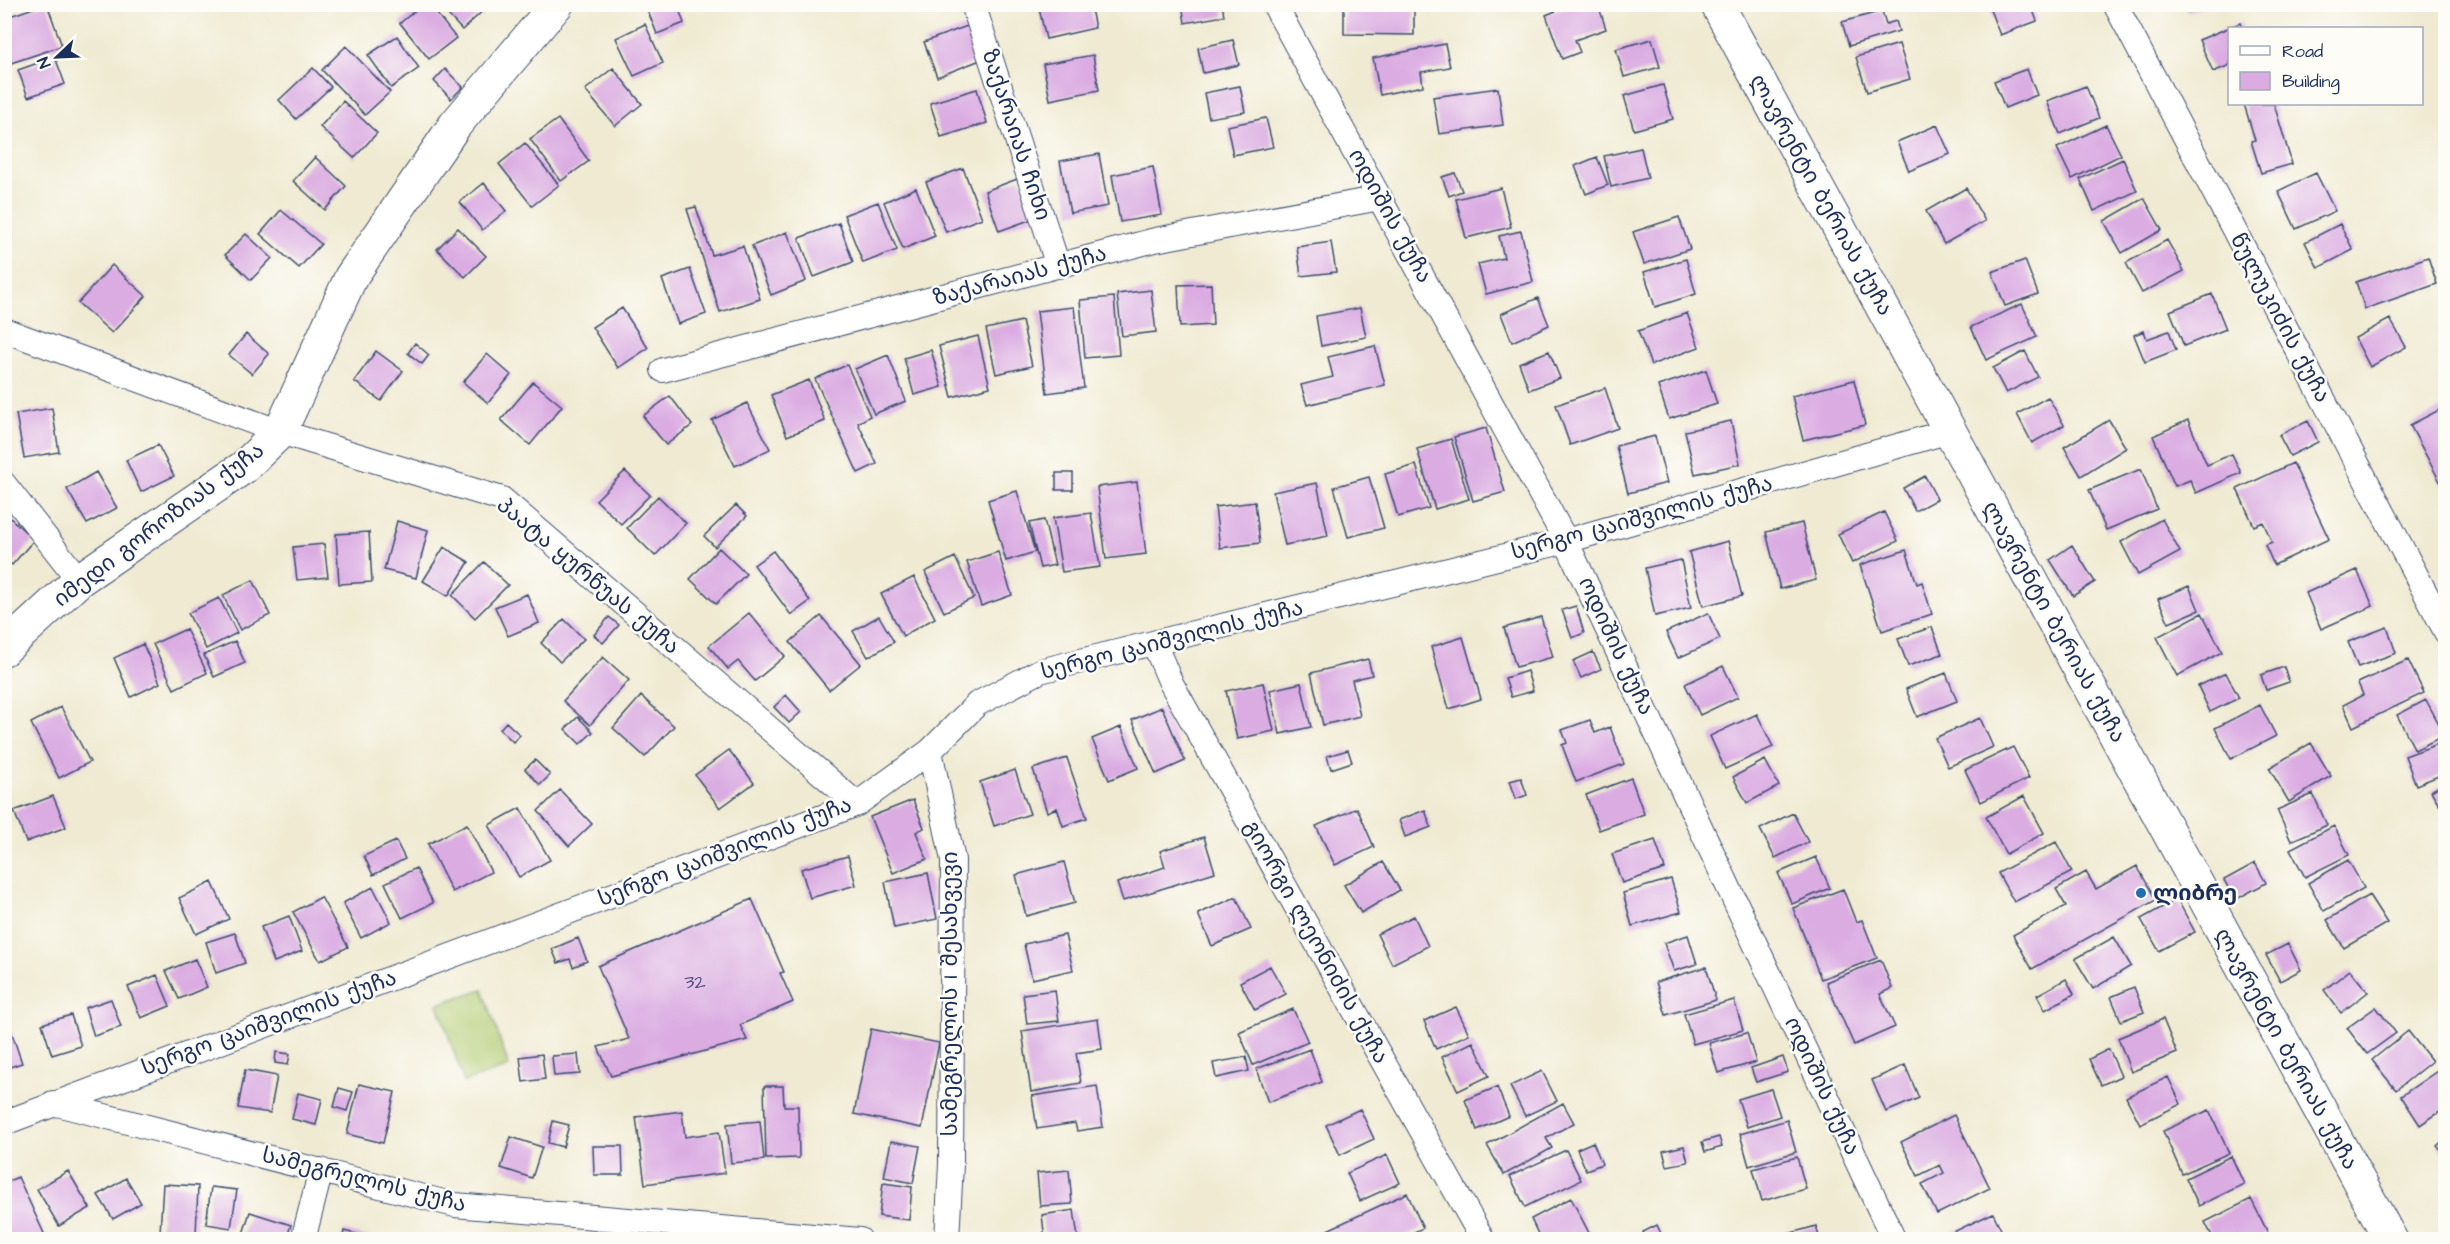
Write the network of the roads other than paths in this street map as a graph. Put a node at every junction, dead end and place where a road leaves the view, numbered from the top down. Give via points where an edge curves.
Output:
1 (557, 4) edge
2 (973, 4) edge
3 (1274, 4) edge
4 (1717, 4) edge
5 (2115, 4) edge
6 (1380, 198) junction
7 (1058, 266) junction
8 (4, 330) edge
9 (663, 370) dead end
10 (1950, 431) junction
11 (280, 432) junction
12 (4, 484) edge
13 (1566, 541) junction
14 (79, 580) junction
15 (2440, 606) edge
16 (2445, 632) edge
17 (1154, 643) junction
18 (4, 649) edge
19 (930, 751) junction
20 (857, 804) junction
21 (53, 1103) junction
22 (4, 1123) edge
23 (321, 1170) junction
24 (303, 1239) edge
25 (860, 1239) edge
26 (947, 1239) edge
27 (1483, 1239) edge
28 (1894, 1239) edge
29 (2391, 1239) edge

1 - 11 main road, იმედი გოროზიას ქუჩა via 455,125 351,277
2 - 7 street, ზაქარაიას ჩიხი
3 - 6 street, ოდიშის ქუჩა
4 - 10 main road, ლავრენტი ბერიას ქუჩა
5 - 15 street, წულუკიძის ქუჩა
6 - 7 street, ზაქარაიას ქუჩა via 1155,240
6 - 13 street, ოდიშის ქუჩა
7 - 9 street, ზაქარაიას ქუჩა
8 - 11 street, პაატა ყურწუას ქუჩა
10 - 13 street, სერგო ცაიშვილის ქუჩა
10 - 29 main road, ლავრენტი ბერიას ქუჩა
11 - 14 main road, იმედი გოროზიას ქუჩა via 244,467
11 - 20 street, პაატა ყურწუას ქუჩა via 502,499
12 - 14 street
13 - 17 street, სერგო ცაიშვილის ქუჩა
13 - 28 street, ოდიშის ქუჩა
14 - 18 main road, იმედი გოროზიას ქუჩა
15 - 16 street, წულუკიძის ქუჩა
17 - 19 street, სერგო ცაიშვილის ქუჩა via 1040,671 977,704
17 - 27 street, გიორგი ლეონიძის ქუჩა via 1177,693
19 - 20 street, სერგო ცაიშვილის ქუჩა
19 - 26 street, სამეგრელოს I შესახვევი via 953,860
20 - 21 street, სერგო ცაიშვილის ქუჩა
21 - 22 street, სერგო ცაიშვილის ქუჩა
21 - 23 street, სამეგრელოს ქუჩა
23 - 24 street
23 - 25 street, სამეგრელოს ქუჩა via 455,1205

